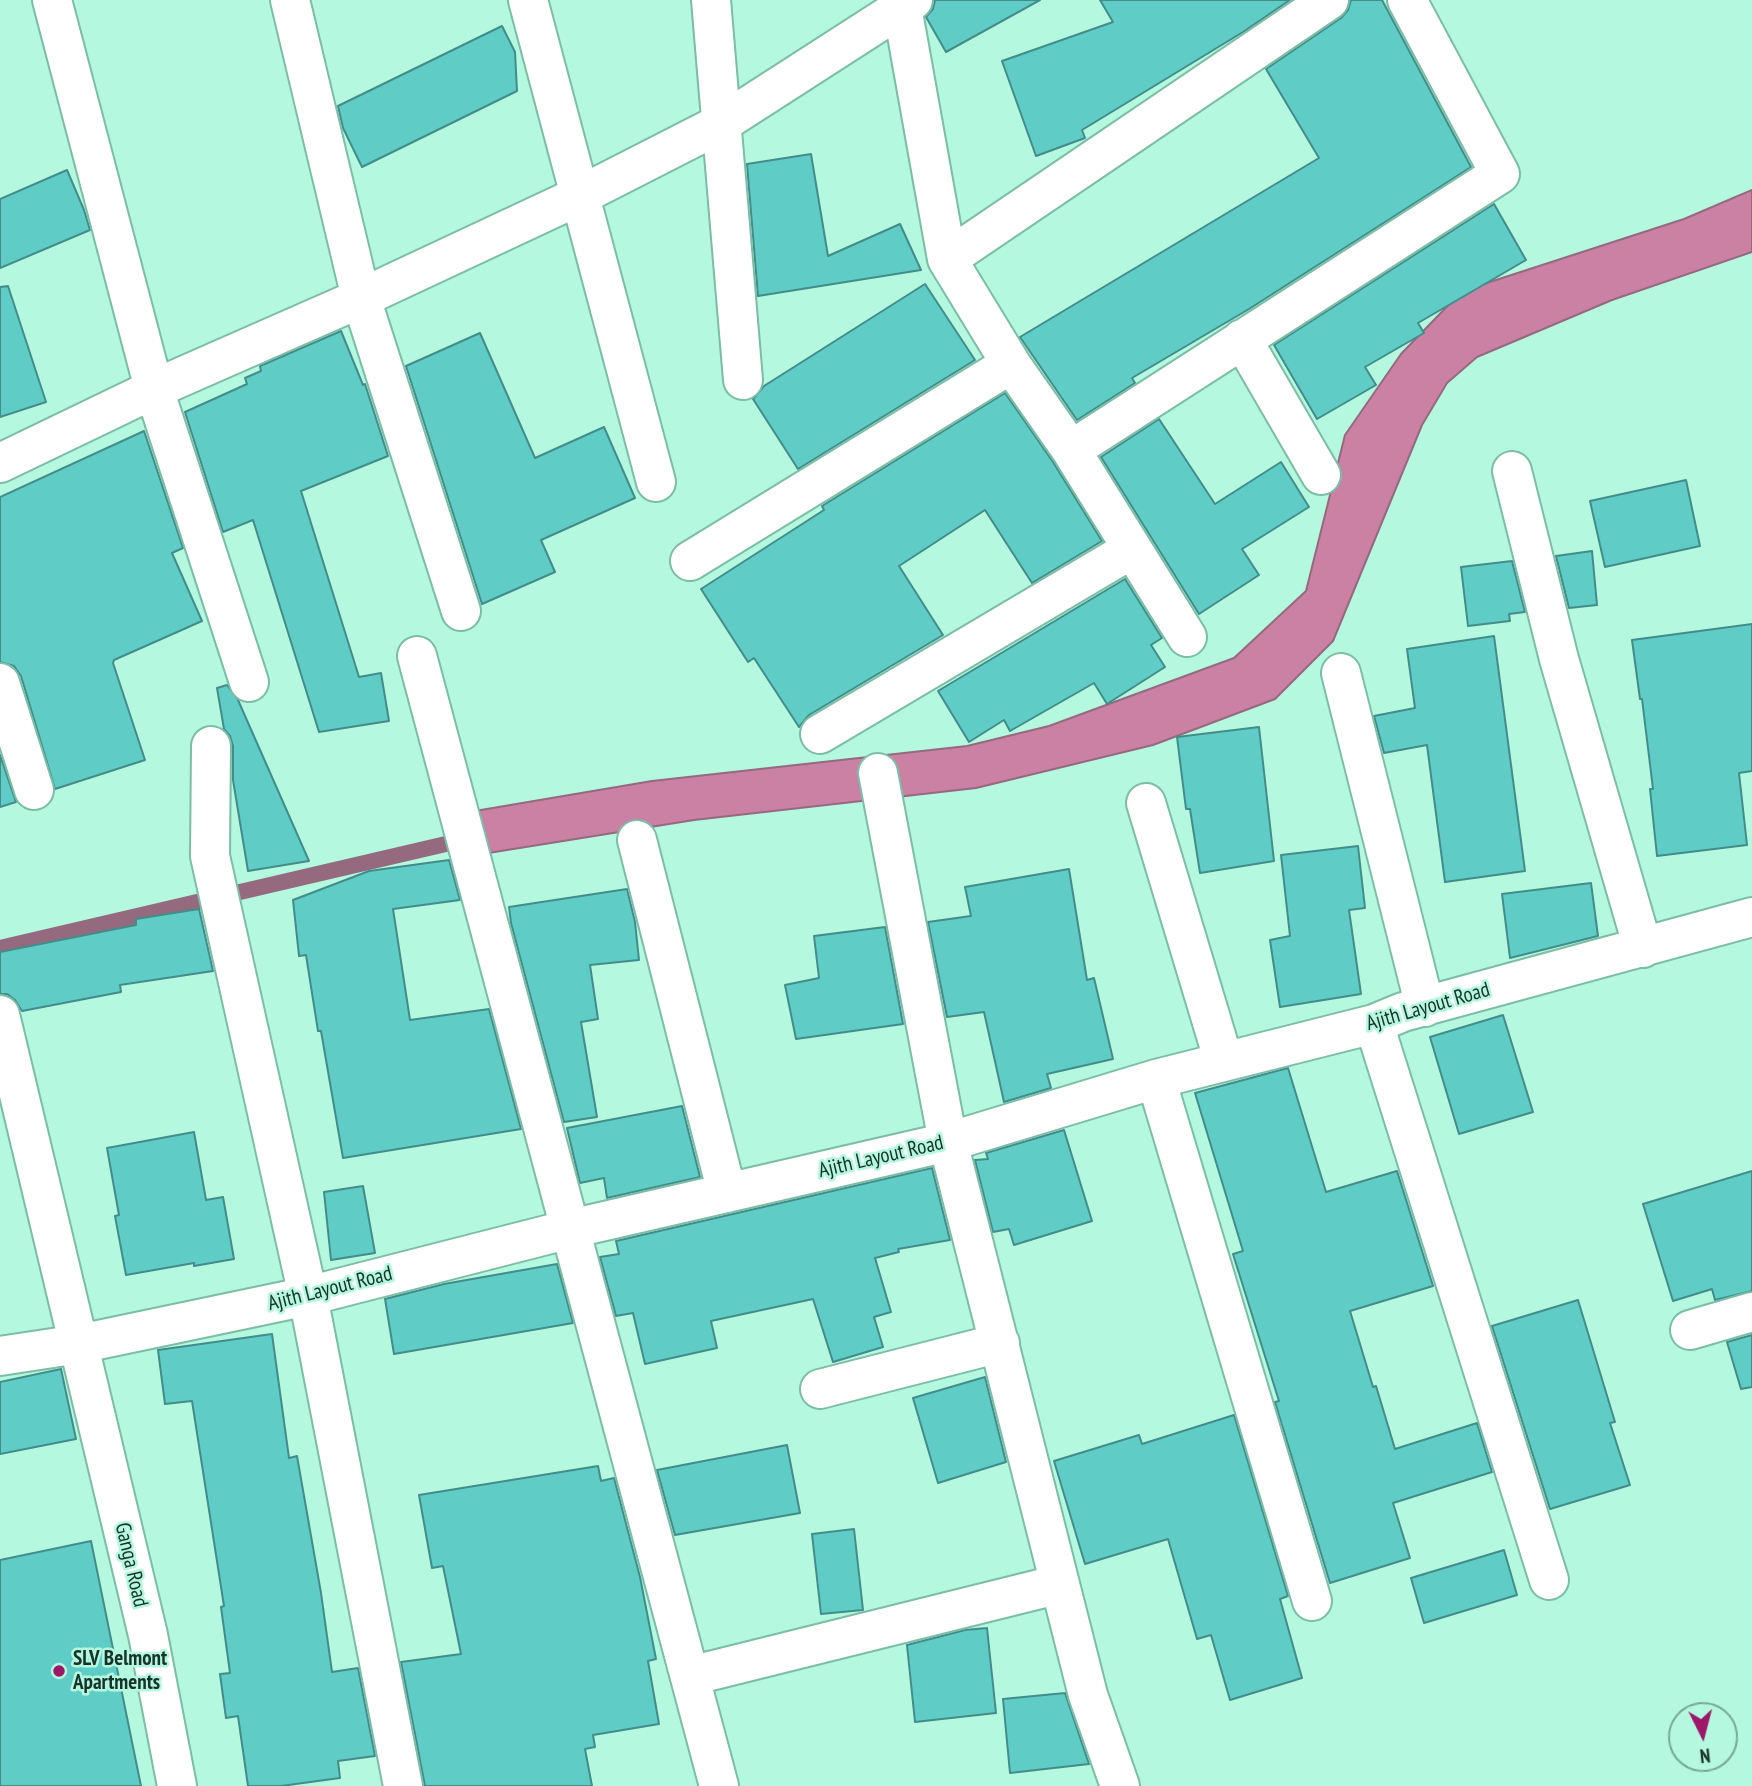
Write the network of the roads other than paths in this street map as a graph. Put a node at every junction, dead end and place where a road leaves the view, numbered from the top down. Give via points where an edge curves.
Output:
1 (52, 0) edge
2 (290, 0) edge
3 (528, 0) edge
4 (711, 0) edge
5 (1329, 0) edge
6 (1407, 0) edge
7 (908, 3) edge
8 (722, 123) junction
9 (579, 196) junction
10 (947, 258) junction
11 (361, 299) junction
12 (1242, 339) junction
13 (1011, 364) junction
14 (743, 380) dead end
15 (154, 389) junction
16 (1071, 450) junction
17 (0, 463) edge
18 (1512, 471) dead end
19 (1321, 475) dead end
20 (656, 482) dead end
21 (1132, 549) junction
22 (691, 561) dead end
23 (461, 611) dead end
24 (1186, 637) dead end
25 (417, 656) dead end
26 (1341, 673) dead end
27 (249, 682) dead end
28 (0, 683) edge
29 (820, 734) dead end
30 (211, 746) dead end
31 (878, 773) dead end
32 (34, 790) dead end
33 (1146, 803) dead end
34 (637, 840) dead end
35 (1752, 917) edge
36 (1643, 948) junction
37 (1425, 1007) junction
38 (0, 1015) edge
39 (1374, 1024) junction
40 (1224, 1062) junction
41 (1156, 1079) junction
42 (948, 1142) junction
43 (727, 1193) junction
44 (570, 1229) junction
45 (308, 1296) junction
46 (1752, 1312) edge
47 (1690, 1330) dead end
48 (1000, 1343) junction
49 (79, 1345) junction
50 (0, 1356) edge
51 (820, 1389) dead end
52 (1549, 1580) dead end
53 (1060, 1584) junction
54 (1312, 1601) dead end
55 (690, 1676) junction
56 (177, 1786) edge
57 (403, 1786) edge
58 (719, 1786) edge
59 (1120, 1786) edge

1 - 15 street
2 - 11 street
3 - 9 street
4 - 8 street
5 - 10 street
6 - 12 street via 1500,174
7 - 8 street
7 - 10 street
8 - 9 street
8 - 14 street
9 - 11 street
9 - 20 street
10 - 13 street
11 - 15 street
11 - 23 street
12 - 16 street
12 - 19 street
13 - 16 street
13 - 22 street
15 - 17 street
15 - 27 street
16 - 21 street
18 - 36 street via 1559,659
21 - 24 street
21 - 29 street
25 - 44 street
26 - 37 street
28 - 32 street
30 - 45 street via 210,856
31 - 42 street
33 - 40 street
34 - 43 street
35 - 36 street, Ajith Layout Road
36 - 37 street, Ajith Layout Road
37 - 39 street, Ajith Layout Road
38 - 49 street, Ganga Road
39 - 40 street, Ajith Layout Road
39 - 52 street
40 - 41 street, Ajith Layout Road
41 - 42 street, Ajith Layout Road
41 - 54 street
42 - 43 street, Ajith Layout Road
42 - 48 street
43 - 44 street, Ajith Layout Road
44 - 45 street, Ajith Layout Road
44 - 55 street
45 - 49 street, Ajith Layout Road
45 - 57 street
46 - 47 street
48 - 51 street
48 - 53 street
49 - 50 street, Ajith Layout Road
49 - 56 street, Ganga Road via 148,1635
53 - 55 street
53 - 59 street via 1088,1695
55 - 58 street

